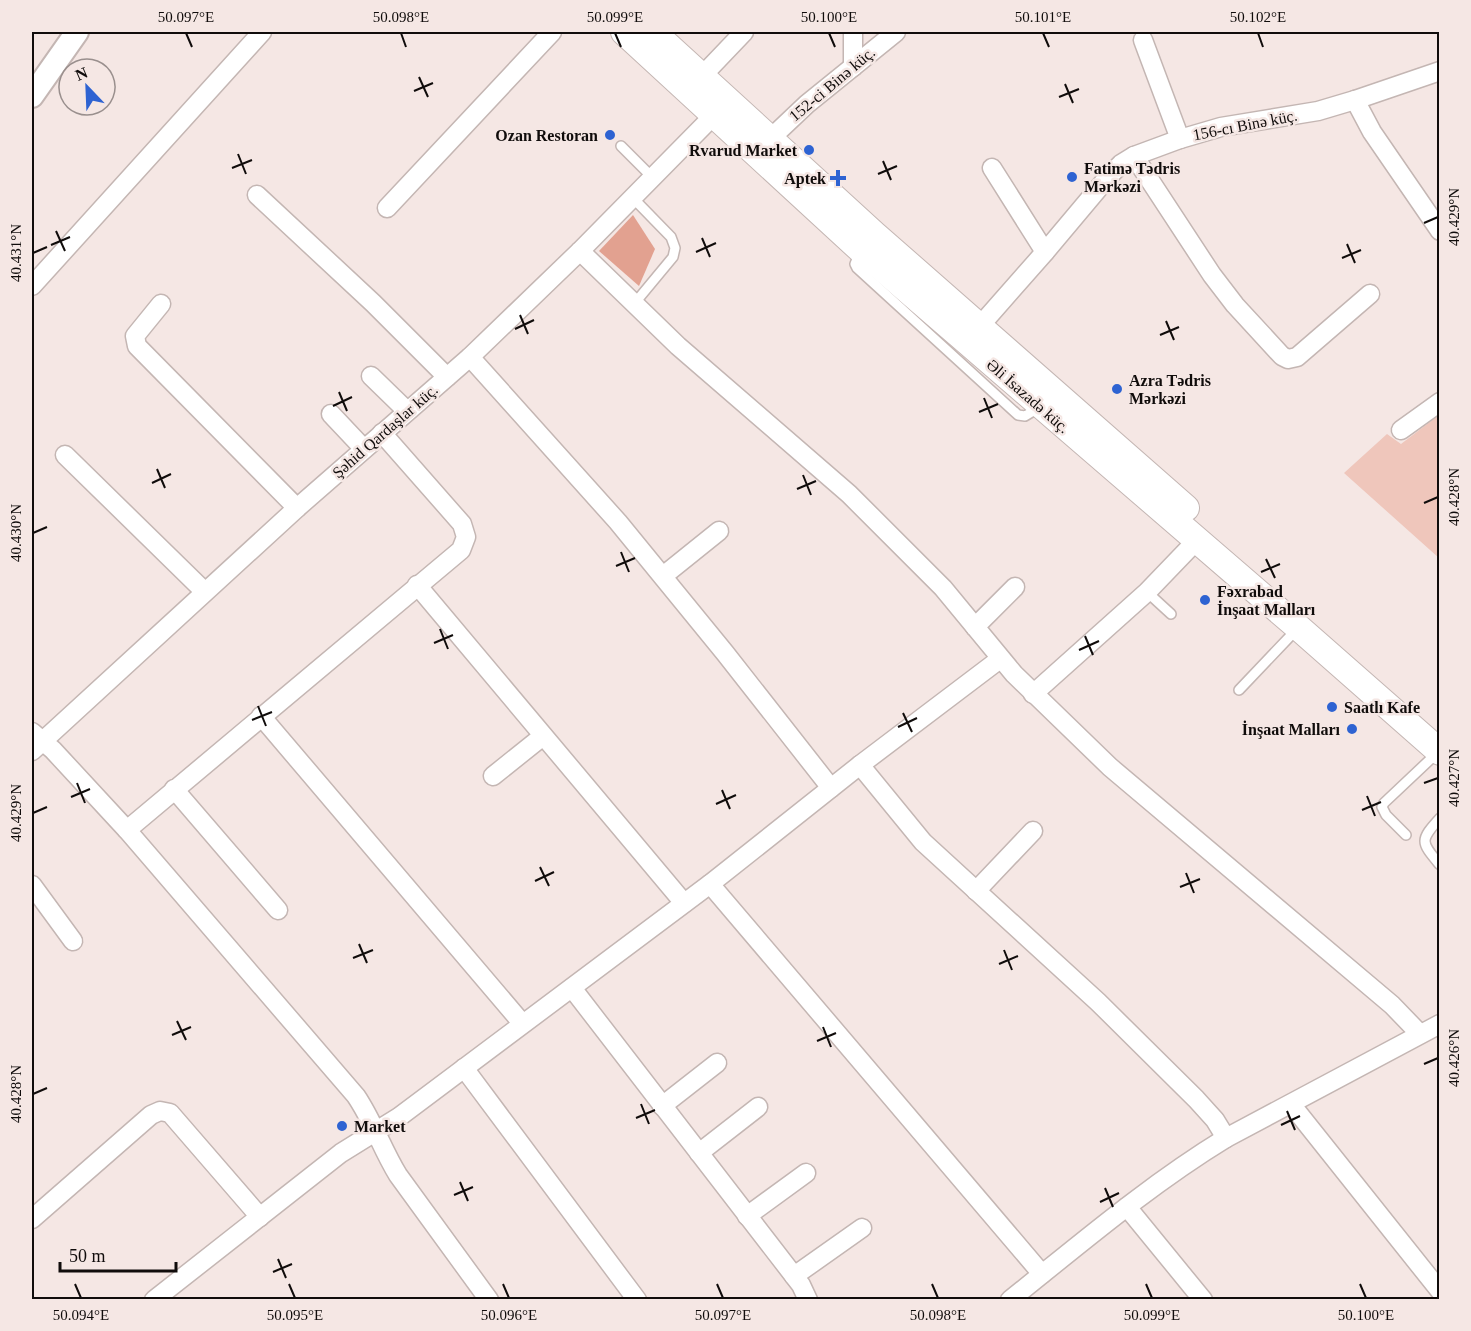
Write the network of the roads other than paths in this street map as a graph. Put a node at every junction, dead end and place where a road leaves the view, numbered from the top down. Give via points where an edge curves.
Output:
1 (76, 32) edge
2 (262, 32) edge
3 (552, 32) edge
4 (624, 32) edge
5 (654, 32) edge
6 (744, 32) edge
7 (853, 32) edge
8 (896, 32) edge
9 (1143, 40) dead end
10 (853, 67) junction
11 (1438, 76) edge
12 (696, 83) junction
13 (32, 96) edge
14 (1355, 100) junction
15 (722, 107) junction
16 (770, 139) junction
17 (1180, 139) junction
18 (621, 146) dead end
19 (1134, 156) junction
20 (992, 168) dead end
21 (652, 177) junction
22 (258, 195) dead end
23 (632, 197) junction
24 (387, 208) dead end
25 (1440, 231) edge
26 (580, 251) junction
27 (1045, 252) junction
28 (32, 286) edge
29 (1370, 294) dead end
30 (161, 304) dead end
31 (634, 304) junction
32 (979, 327) junction
33 (470, 357) junction
34 (371, 376) dead end
35 (447, 377) junction
36 (1440, 402) edge
37 (407, 411) junction
38 (331, 414) dead end
39 (1401, 430) dead end
40 (382, 433) junction
41 (364, 449) junction
42 (65, 455) dead end
43 (297, 508) junction
44 (718, 531) dead end
45 (1202, 534) junction
46 (663, 576) junction
47 (417, 585) junction
48 (1015, 587) dead end
49 (204, 591) junction
50 (1147, 591) junction
51 (1171, 614) dead end
52 (975, 627) junction
53 (1299, 628) junction
54 (1000, 659) junction
55 (1239, 690) dead end
56 (1034, 694) junction
57 (261, 716) junction
58 (543, 736) junction
59 (35, 741) edge
60 (1439, 744) edge
61 (860, 765) junction
62 (493, 776) dead end
63 (831, 788) junction
64 (174, 789) junction
65 (1440, 818) edge
66 (127, 830) junction
67 (1033, 831) dead end
68 (1406, 835) dead end
69 (1440, 866) edge
70 (710, 884) junction
71 (32, 885) edge
72 (976, 891) junction
73 (684, 903) junction
74 (37, 905) edge
75 (278, 910) dead end
76 (73, 941) dead end
77 (572, 988) junction
78 (522, 1023) junction
79 (1440, 1024) edge
80 (1420, 1034) junction
81 (717, 1063) dead end
82 (464, 1068) junction
83 (1291, 1104) junction
84 (662, 1106) junction
85 (758, 1107) dead end
86 (377, 1132) junction
87 (1226, 1138) junction
88 (699, 1153) junction
89 (806, 1173) dead end
90 (1128, 1207) junction
91 (260, 1216) junction
92 (747, 1216) junction
93 (32, 1219) edge
94 (862, 1228) dead end
95 (1042, 1274) junction
96 (794, 1276) junction
97 (1440, 1291) edge
98 (154, 1299) edge
99 (489, 1299) edge
100 (637, 1299) edge
101 (808, 1299) edge
102 (1010, 1299) edge
103 (1203, 1299) edge

1 - 13 street
2 - 28 street
3 - 24 street
4 - 12 main road, Əli İsazadə küç.
5 - 12 main road, Əli İsazadə küç.
6 - 12 street
7 - 10 street
8 - 10 street, 152-ci Binə küç.
9 - 17 street
10 - 16 street, 152-ci Binə küç.
11 - 14 street, 156-cı Binə küç.
12 - 15 main road, Əli İsazadə küç.
14 - 17 street, 156-cı Binə küç. via 1290,116 1221,126
14 - 25 street via 1372,132
15 - 16 main road, Əli İsazadə küç.
15 - 21 street, Şəhid Qardaşlar küç.
15 - 45 main road, Əli İsazadə küç. via 861,250 1041,407
16 - 32 main road, Əli İsazadə küç.
17 - 19 street, 156-cı Binə küç.
18 - 21 lane
19 - 27 street, 156-cı Binə küç. via 1108,177
19 - 29 street via 1212,275 1282,356 1297,357
20 - 27 street
21 - 23 street, Şəhid Qardaşlar küç.
22 - 35 street
23 - 26 street, Şəhid Qardaşlar küç.
23 - 31 lane via 671,237 675,248 673,257
26 - 31 street
26 - 33 street, Şəhid Qardaşlar küç.
27 - 32 street, 156-cı Binə küç.
30 - 43 street via 135,336 137,346
31 - 52 street via 849,494 943,588
32 - 45 main road, Əli İsazadə küç.
33 - 35 street, Şəhid Qardaşlar küç.
33 - 46 street
34 - 37 street
35 - 37 street, Şəhid Qardaşlar küç.
36 - 39 street
37 - 40 street, Şəhid Qardaşlar küç.
38 - 41 street
40 - 41 street, Şəhid Qardaşlar küç.
40 - 47 street via 465,530 461,550
41 - 43 street, Şəhid Qardaşlar küç.
42 - 49 street
43 - 49 street, Şəhid Qardaşlar küç.
44 - 46 street
45 - 50 street
45 - 53 main road, Əli İsazadə küç.
45 - 60 main road, Əli İsazadə küç.
46 - 63 street
47 - 57 street
47 - 58 street
48 - 52 street
49 - 59 street, Şəhid Qardaşlar küç.
50 - 51 lane
50 - 56 street
52 - 54 street
53 - 55 lane
53 - 60 main road, Əli İsazadə küç.
54 - 56 street
54 - 61 street
56 - 80 street via 1110,767 1392,1005
57 - 64 street
57 - 78 street
58 - 62 street
58 - 73 street
59 - 66 street
60 - 68 lane via 1382,807
61 - 63 street
61 - 72 street via 923,842
63 - 70 street
64 - 66 street
64 - 75 street
65 - 69 lane via 1423,839
66 - 86 street via 356,1096
67 - 72 street
70 - 73 street
70 - 95 street
71 - 74 street
72 - 87 street via 1098,1002 1196,1099
73 - 77 street
74 - 76 street
77 - 78 street
77 - 84 street
78 - 82 street
79 - 80 street
80 - 83 street
81 - 84 street
82 - 86 street
82 - 100 street
83 - 87 street
83 - 97 street
84 - 88 street
85 - 88 street
86 - 91 street via 341,1154
86 - 99 street via 398,1175
87 - 90 street
88 - 92 street
89 - 92 street
90 - 95 street
90 - 103 street
91 - 93 street via 170,1113 160,1112 151,1115
91 - 98 street
92 - 96 street
94 - 96 street
95 - 102 street
96 - 101 street

